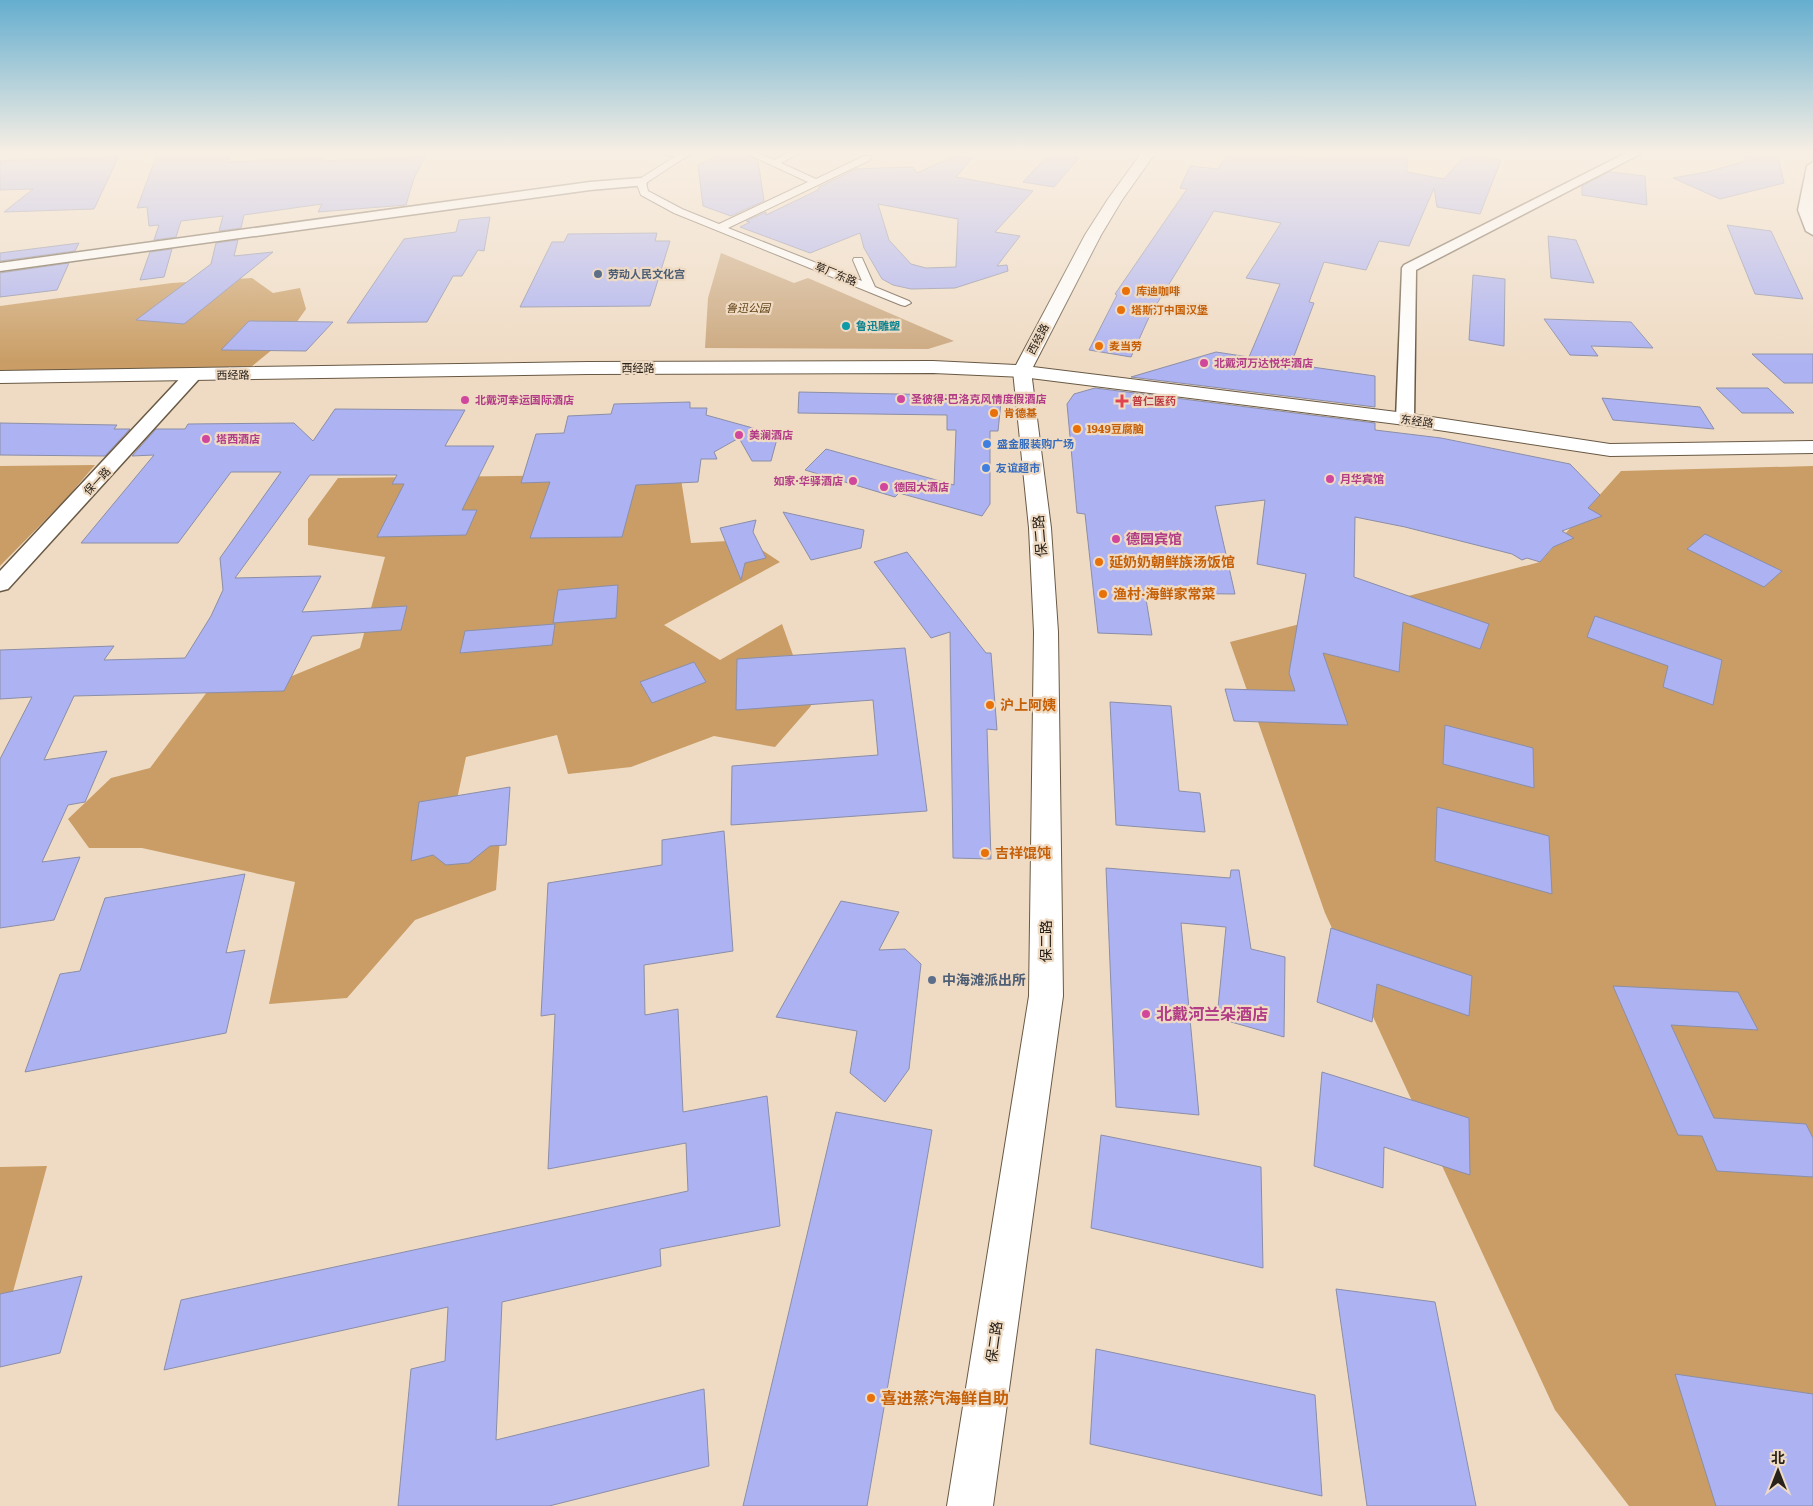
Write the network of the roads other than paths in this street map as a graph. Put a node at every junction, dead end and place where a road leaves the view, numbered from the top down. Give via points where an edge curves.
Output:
1 (326, 222) edge
2 (706, 222) edge
3 (731, 222) edge
4 (1101, 222) edge
5 (1499, 222) edge
6 (719, 228) junction
7 (858, 260) dead end
8 (0, 267) edge
9 (870, 288) junction
10 (905, 303) dead end
11 (1040, 336) junction
12 (1010, 358) junction
13 (933, 367) junction
14 (192, 376) junction
15 (0, 378) edge
16 (1405, 419) junction
17 (1810, 449) edge
18 (0, 584) edge
19 (970, 1506) edge

1 - 8 street
2 - 6 street, 草厂东路
3 - 6 street
4 - 11 main road, 西经路
5 - 16 street via 1409,268
6 - 9 street, 草厂东路
7 - 9 street
9 - 10 street, 草厂东路
11 - 12 main road
11 - 12 main road, 西经路
12 - 13 main road, 西经路
12 - 13 main road
12 - 16 main road, 东经路
12 - 19 main road, 保二路 via 1040,528 1046,632 1046,996
13 - 14 main road, 西经路 via 588,368
14 - 15 main road, 西经路
14 - 18 street, 保一路
16 - 17 main road, 东经路 via 1610,450

